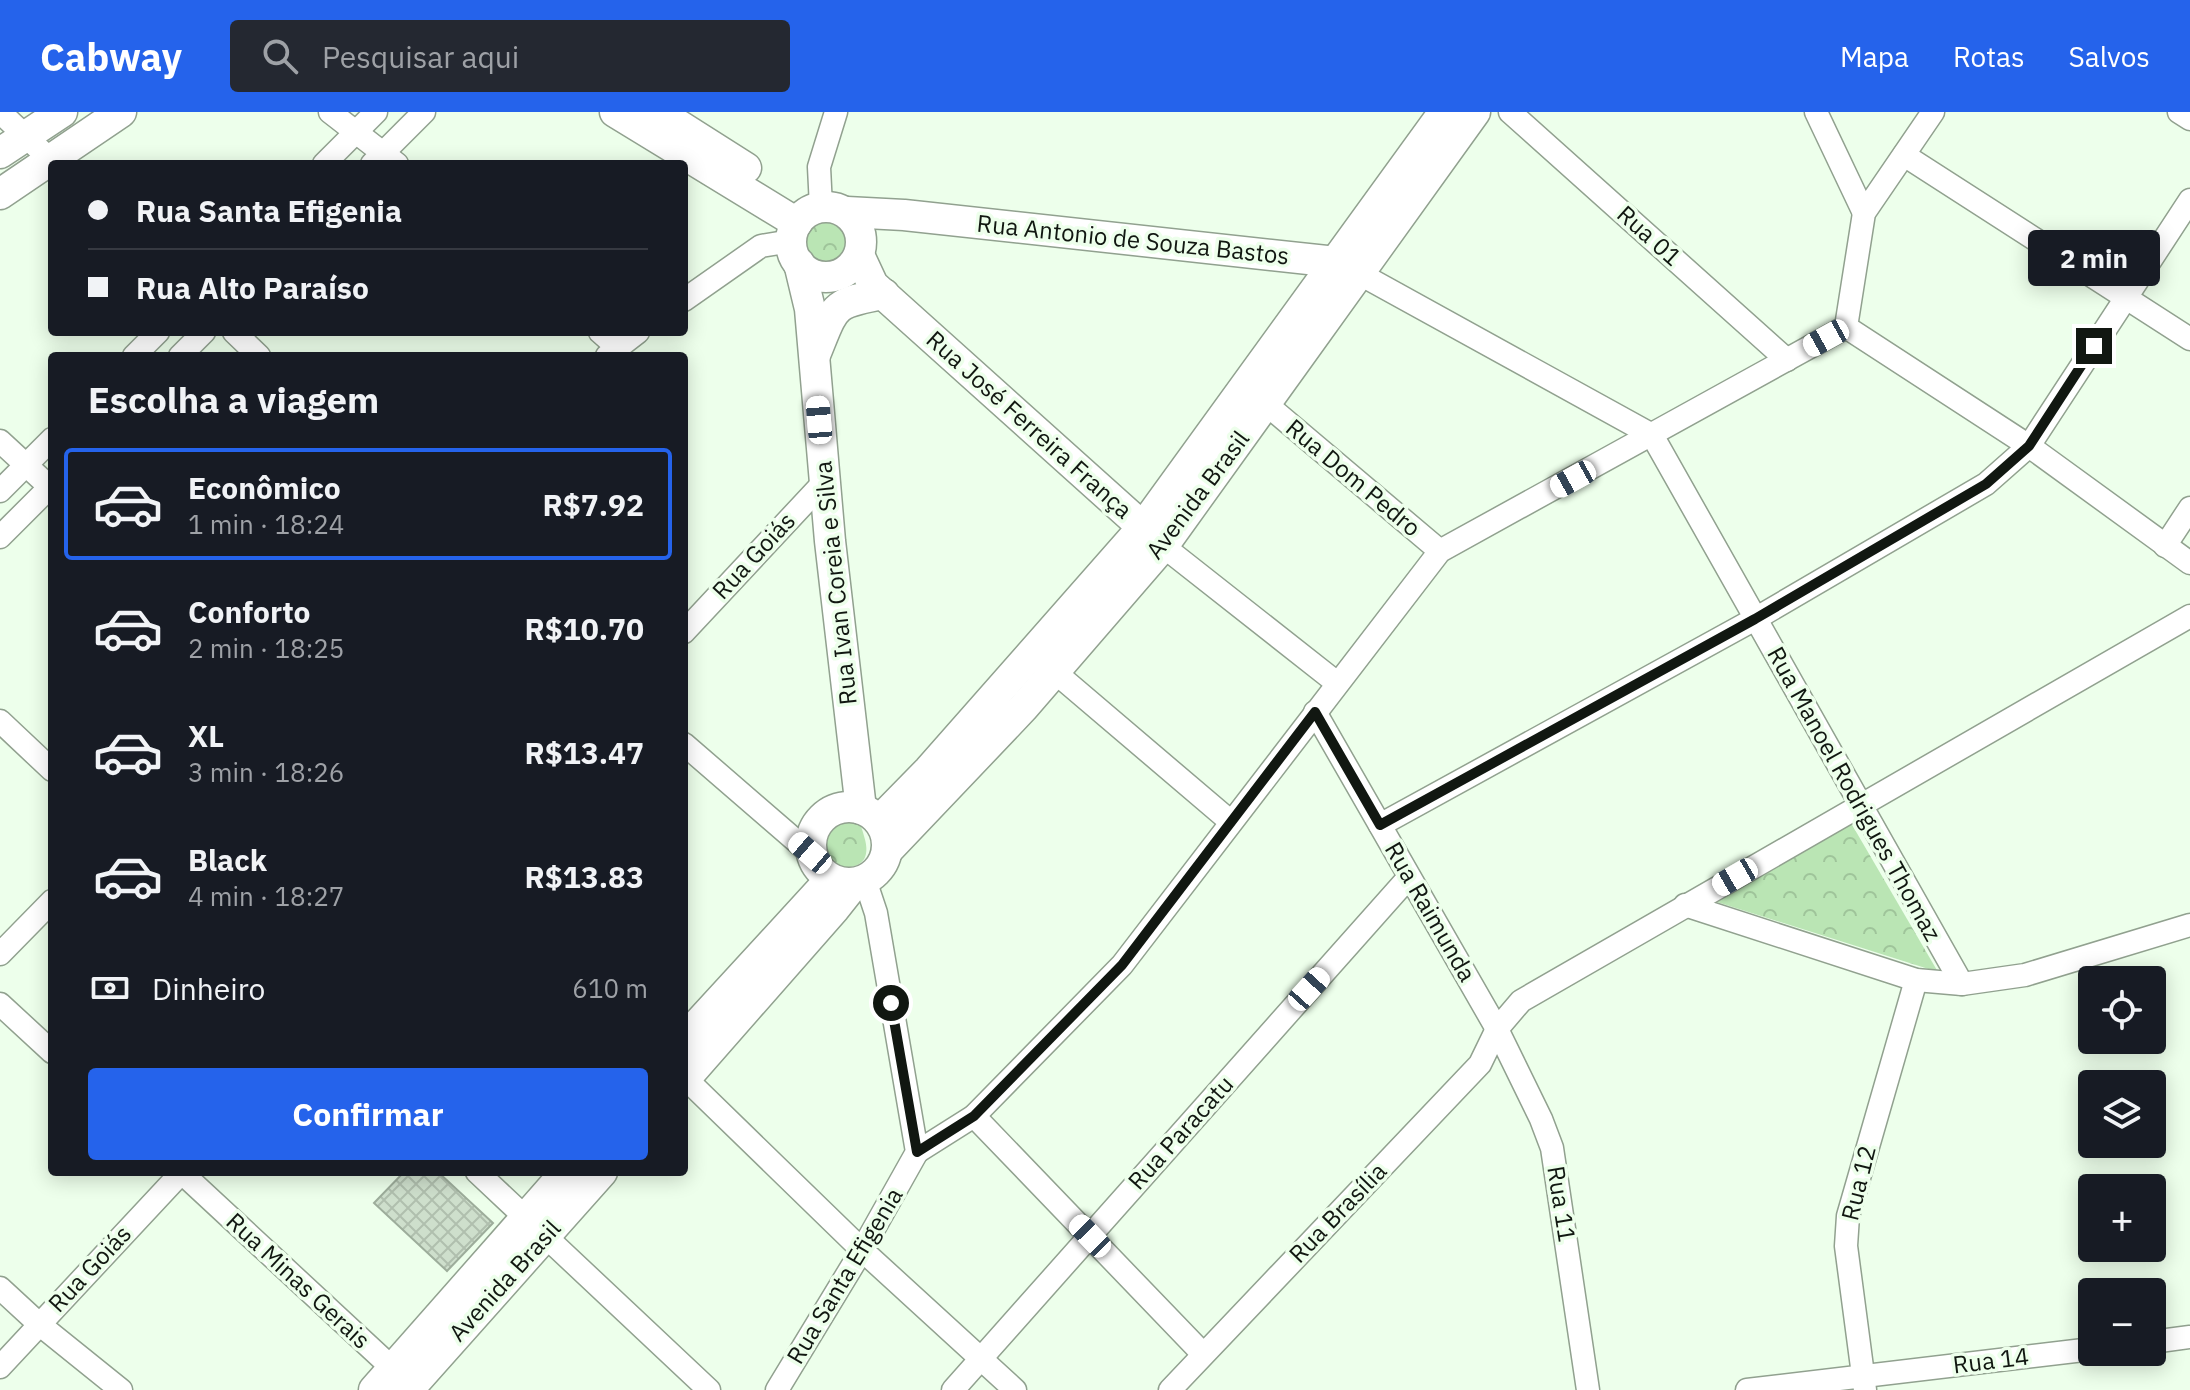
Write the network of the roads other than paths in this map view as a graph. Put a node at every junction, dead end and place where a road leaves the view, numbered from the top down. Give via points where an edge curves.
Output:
1 (0, 112) edge
2 (62, 112) edge
3 (121, 112) edge
4 (330, 112) edge
5 (376, 112) edge
6 (424, 112) edge
7 (615, 112) edge
8 (658, 112) edge
9 (836, 112) edge
10 (1444, 112) edge
11 (1475, 112) edge
12 (1510, 112) edge
13 (1816, 112) edge
14 (1933, 112) edge
15 (2179, 112) edge
16 (2190, 119) edge
17 (356, 133) junction
18 (24, 135) junction
19 (0, 153) edge
20 (1904, 155) junction
21 (51, 160) edge
22 (53, 160) edge
23 (328, 160) edge
24 (384, 160) edge
25 (48, 164) edge
26 (0, 194) edge
27 (2190, 200) edge
28 (1864, 213) junction
29 (904, 215) junction
30 (811, 226) junction
31 (848, 262) junction
32 (1348, 268) junction
33 (879, 289) junction
34 (2127, 296) junction
35 (688, 297) edge
36 (810, 309) junction
37 (1846, 327) junction
38 (154, 336) edge
39 (200, 336) edge
40 (238, 336) edge
41 (629, 336) edge
42 (2190, 339) edge
43 (608, 345) edge
44 (138, 352) edge
45 (184, 352) edge
46 (255, 352) edge
47 (813, 360) junction
48 (1787, 360) junction
49 (1266, 404) junction
50 (1652, 435) junction
51 (0, 441) edge
52 (48, 443) edge
53 (2029, 446) junction
54 (26, 465) junction
55 (825, 481) junction
56 (48, 484) edge
57 (48, 490) edge
58 (0, 491) edge
59 (2190, 508) edge
60 (1153, 536) junction
61 (0, 537) edge
62 (2165, 546) junction
63 (1440, 551) junction
64 (2190, 563) edge
65 (2190, 616) edge
66 (1755, 619) junction
67 (688, 628) edge
68 (1032, 650) junction
69 (1053, 673) junction
70 (1337, 683) junction
71 (1315, 712) junction
72 (0, 721) edge
73 (688, 747) edge
74 (48, 766) edge
75 (1859, 805) junction
76 (870, 815) junction
77 (1231, 822) junction
78 (1380, 825) junction
79 (887, 851) junction
80 (810, 853) junction
81 (1409, 877) junction
82 (850, 881) junction
83 (48, 905) edge
84 (1685, 905) junction
85 (2190, 925) edge
86 (0, 954) edge
87 (1916, 980) junction
88 (1962, 984) junction
89 (0, 1004) edge
90 (1497, 1029) junction
91 (688, 1035) edge
92 (48, 1048) edge
93 (688, 1075) edge
94 (688, 1081) edge
95 (974, 1116) junction
96 (917, 1152) junction
97 (177, 1176) edge
98 (185, 1176) edge
99 (481, 1176) edge
100 (564, 1176) edge
101 (597, 1176) edge
102 (535, 1227) junction
103 (1090, 1236) junction
104 (862, 1250) junction
105 (0, 1288) edge
106 (39, 1324) junction
107 (2190, 1337) edge
108 (2166, 1340) edge
109 (2078, 1351) edge
110 (1203, 1354) junction
111 (981, 1359) junction
112 (0, 1367) edge
113 (1864, 1383) edge
114 (400, 1385) edge
115 (121, 1390) edge
116 (709, 1390) edge
117 (777, 1390) edge
118 (953, 1390) edge
119 (1015, 1390) edge
120 (1170, 1390) edge
121 (1588, 1390) edge
122 (1747, 1390) edge

1 - 18 street
2 - 18 street
3 - 22 street
4 - 17 street
5 - 17 street
6 - 24 street
7 - 30 street
8 - 30 street
9 - 30 street via 819,167
10 - 32 street, Avenida Brasil
11 - 32 street, Avenida Brasil
12 - 48 street, Rua 01
13 - 28 street
14 - 20 street
15 - 16 street
17 - 23 street
17 - 24 street
18 - 19 street
18 - 21 street
20 - 28 street
20 - 34 street
25 - 26 street
27 - 34 street
28 - 37 street
29 - 30 street, Rua Antonio de Souza Bastos
29 - 31 street
29 - 32 street, Rua Antonio de Souza Bastos
30 - 31 street via 861,232
30 - 31 street, Rua José Ferreira França via 807,271
30 - 35 street via 761,246
30 - 36 street, Rua Ivan Coreia e Silva
31 - 33 street, Rua José Ferreira França
31 - 36 street
32 - 49 street, Avenida Brasil
32 - 50 street
32 - 60 street, Avenida Brasil
33 - 47 street via 839,306
33 - 60 street, Rua José Ferreira França
34 - 42 street
34 - 53 street
36 - 47 street, Rua Ivan Coreia e Silva
37 - 48 street
37 - 53 street
38 - 44 street
39 - 45 street
40 - 46 street
41 - 43 street
47 - 55 street, Rua Ivan Coreia e Silva
48 - 50 street
49 - 60 street, Avenida Brasil
49 - 63 street, Rua Dom Pedro
50 - 63 street
50 - 66 street, Rua Manoel Rodrigues Thomaz
51 - 54 street
52 - 54 street
53 - 62 street
53 - 66 street via 1986,484
54 - 56 street
54 - 58 street
55 - 67 street, Rua Goiás
55 - 76 street, Rua Ivan Coreia e Silva
57 - 61 street
59 - 62 street
60 - 68 street, Avenida Brasil
60 - 69 street, Avenida Brasil
60 - 70 street, Rua José Ferreira França
62 - 64 street
63 - 70 street
65 - 75 street, Rua Brasília
66 - 75 street, Rua Manoel Rodrigues Thomaz
66 - 78 street
68 - 69 street
68 - 76 street, Avenida Brasil via 929,770
69 - 77 street
69 - 79 street, Avenida Brasil
70 - 71 street
71 - 77 street
71 - 78 street, Rua Raimunda
72 - 74 street
73 - 80 street
75 - 84 street, Rua Brasília
75 - 88 street, Rua Manoel Rodrigues Thomaz
76 - 79 street via 886,835
76 - 80 street via 848,807 823,816 810,839
77 - 95 street via 1122,965
78 - 81 street, Rua Raimunda
79 - 82 street via 883,863
80 - 82 street via 817,869
81 - 90 street, Rua Raimunda
81 - 103 street, Rua Paracatu
82 - 91 street
82 - 93 street via 835,908
82 - 96 street via 876,913
83 - 86 street
84 - 87 street
84 - 90 street, Rua Brasília via 1521,1001
85 - 88 street via 2025,975
87 - 88 street
87 - 113 street, Rua 12 via 1848,1216 1846,1246
89 - 92 street
90 - 110 street, Rua Brasília via 1480,1064
90 - 121 street, Rua 11 via 1552,1148
94 - 104 street
95 - 96 street
95 - 103 street
96 - 104 street, Rua Santa Efigenia
97 - 106 street, Rua Goiás
98 - 114 street, Rua Minas Gerais
99 - 102 street
100 - 102 street, Avenida Brasil
101 - 102 street, Avenida Brasil
102 - 114 street, Avenida Brasil
102 - 116 street
103 - 110 street
103 - 111 street, Rua Paracatu
104 - 111 street
104 - 117 street, Rua Santa Efigenia
105 - 106 street
106 - 112 street, Rua Goiás
106 - 115 street
107 - 108 street
109 - 113 street, Rua 14
110 - 120 street, Rua Brasília
111 - 118 street, Rua Paracatu
111 - 119 street
113 - 122 street, Rua 14

